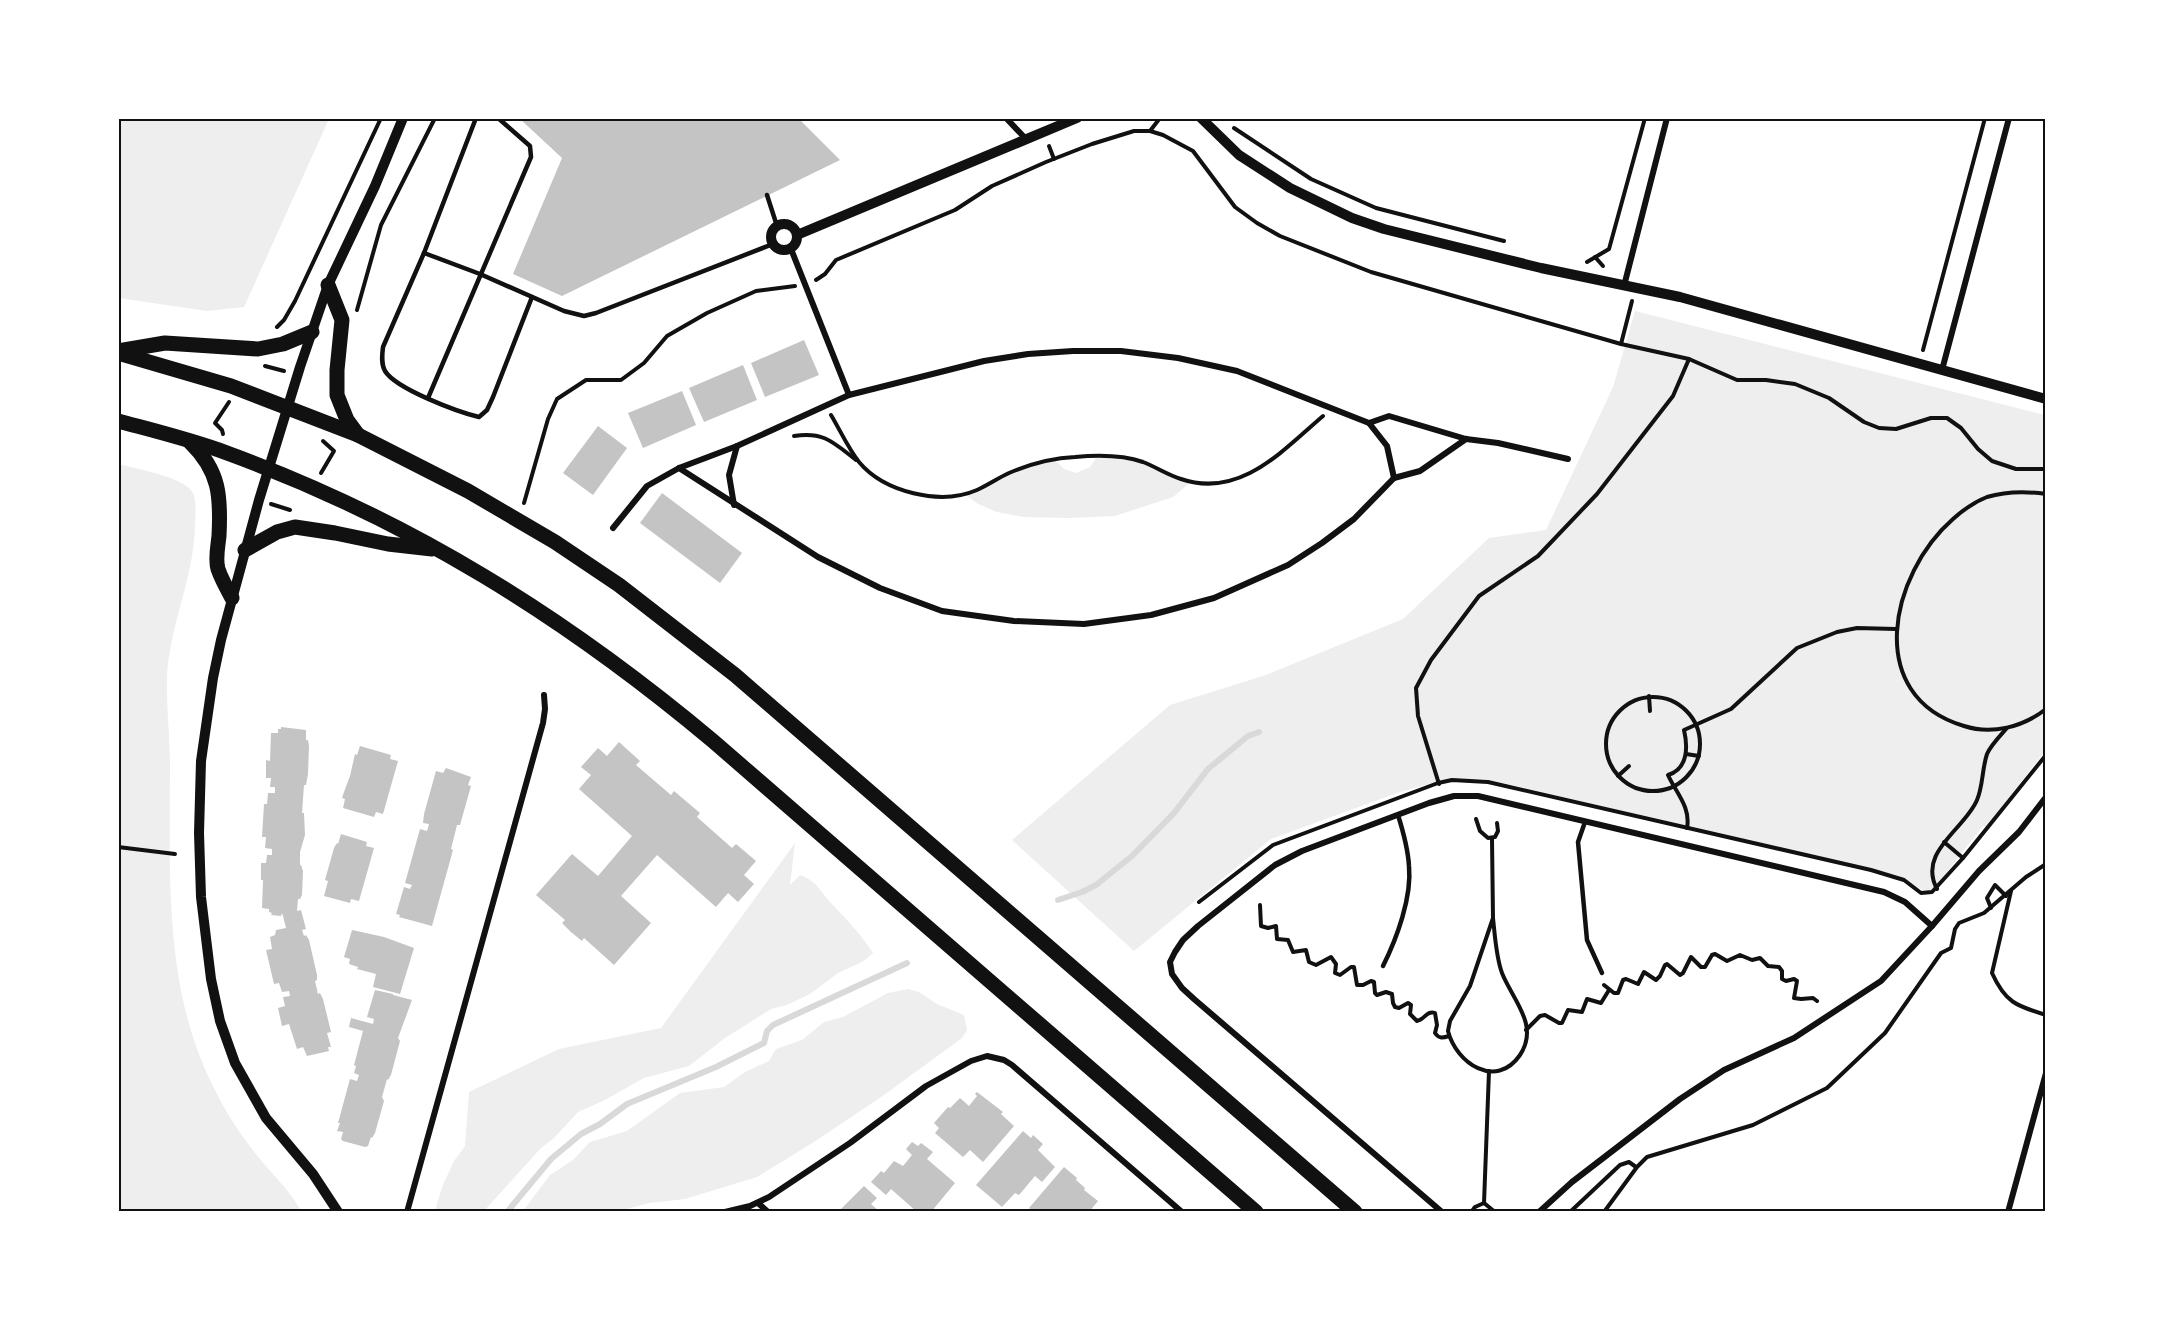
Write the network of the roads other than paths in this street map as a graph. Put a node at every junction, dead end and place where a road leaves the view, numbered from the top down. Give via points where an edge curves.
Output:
1 (403, 118) edge
2 (476, 118) edge
3 (498, 118) edge
4 (1006, 118) edge
5 (1077, 118) edge
6 (1201, 118) edge
7 (1667, 118) edge
8 (2009, 118) edge
9 (1026, 139) junction
10 (767, 195) dead end
11 (777, 226) junction
12 (797, 235) junction
13 (773, 244) junction
14 (791, 249) junction
15 (424, 253) junction
16 (480, 274) junction
17 (328, 285) junction
18 (1623, 286) junction
19 (532, 297) junction
20 (312, 332) junction
21 (118, 352) edge
22 (1941, 370) junction
23 (849, 394) junction
24 (428, 398) junction
25 (2046, 399) edge
26 (287, 408) junction
27 (118, 421) edge
28 (1368, 423) junction
29 (358, 435) junction
30 (1466, 439) junction
31 (189, 440) junction
32 (737, 446) junction
33 (1568, 459) dead end
34 (679, 468) junction
35 (268, 470) junction
36 (1394, 478) junction
37 (734, 505) junction
38 (613, 528) dead end
39 (245, 550) junction
40 (441, 550) junction
41 (232, 598) junction
42 (544, 695) dead end
43 (2046, 797) edge
44 (1398, 815) junction
45 (1585, 822) junction
46 (1932, 926) junction
47 (1383, 966) dead end
48 (1602, 973) road end
49 (2046, 1073) edge
50 (758, 1203) junction
51 (338, 1212) edge
52 (407, 1212) edge
53 (725, 1212) edge
54 (768, 1212) edge
55 (1182, 1212) edge
56 (1256, 1212) edge
57 (1355, 1212) edge
58 (1442, 1212) edge
59 (1539, 1212) edge
60 (2008, 1212) edge

1 - 17 street
2 - 15 lane
3 - 16 lane via 532,151
4 - 9 street
5 - 9 street
6 - 18 street via 1239,155 1290,188 1352,218
7 - 18 street
8 - 22 street
9 - 12 street
10 - 11 lane
11 - 12 street via 791,226
11 - 13 street via 771,237
12 - 14 street
13 - 14 street via 783,251
13 - 19 lane via 584,316
14 - 23 street
15 - 16 lane
15 - 24 lane via 383,347 382,359 384,369 397,383
16 - 19 lane
16 - 24 lane
17 - 20 street
17 - 29 main road via 342,320 337,395
18 - 22 street via 1680,297
19 - 24 lane via 487,410 479,417
20 - 21 main road via 258,349 165,343
20 - 26 street
21 - 26 main road via 231,386
22 - 25 street
23 - 28 street via 1028,354 1120,351 1237,371
23 - 32 street
26 - 29 main road
26 - 35 street
27 - 31 main road
28 - 30 street via 1389,416
28 - 36 street via 1387,446
29 - 57 main road via 537,531 652,609 735,675
30 - 33 street
30 - 36 street via 1420,471
31 - 35 main road
31 - 41 main road via 215,476 217,567
32 - 34 street
32 - 37 street via 729,475
34 - 37 street
34 - 38 street via 647,486
35 - 39 street
35 - 40 main road via 331,495
36 - 37 street via 1354,519 1322,543 1251,583 1214,598 1151,615 1084,624 1014,621 942,610 880,588 818,557
39 - 40 main road via 277,532 296,527
39 - 41 street
40 - 56 main road via 546,614 660,696
41 - 51 street via 213,678 201,761 201,897 211,979 227,1042 249,1089 278,1135 313,1174
42 - 52 street via 543,723
43 - 46 street
44 - 45 street via 1454,796 1478,796
44 - 47 lane via 1410,867 1408,891 1397,936
44 - 58 street via 1275,865 1183,940 1170,962 1182,988
45 - 46 street via 1884,892 1905,902
45 - 48 lane via 1578,842 1587,940
46 - 59 street via 1881,981 1794,1038 1724,1070 1680,1099
49 - 60 street
50 - 53 street
50 - 54 street
50 - 55 street via 842,1149 926,1086 987,1056 1012,1065

